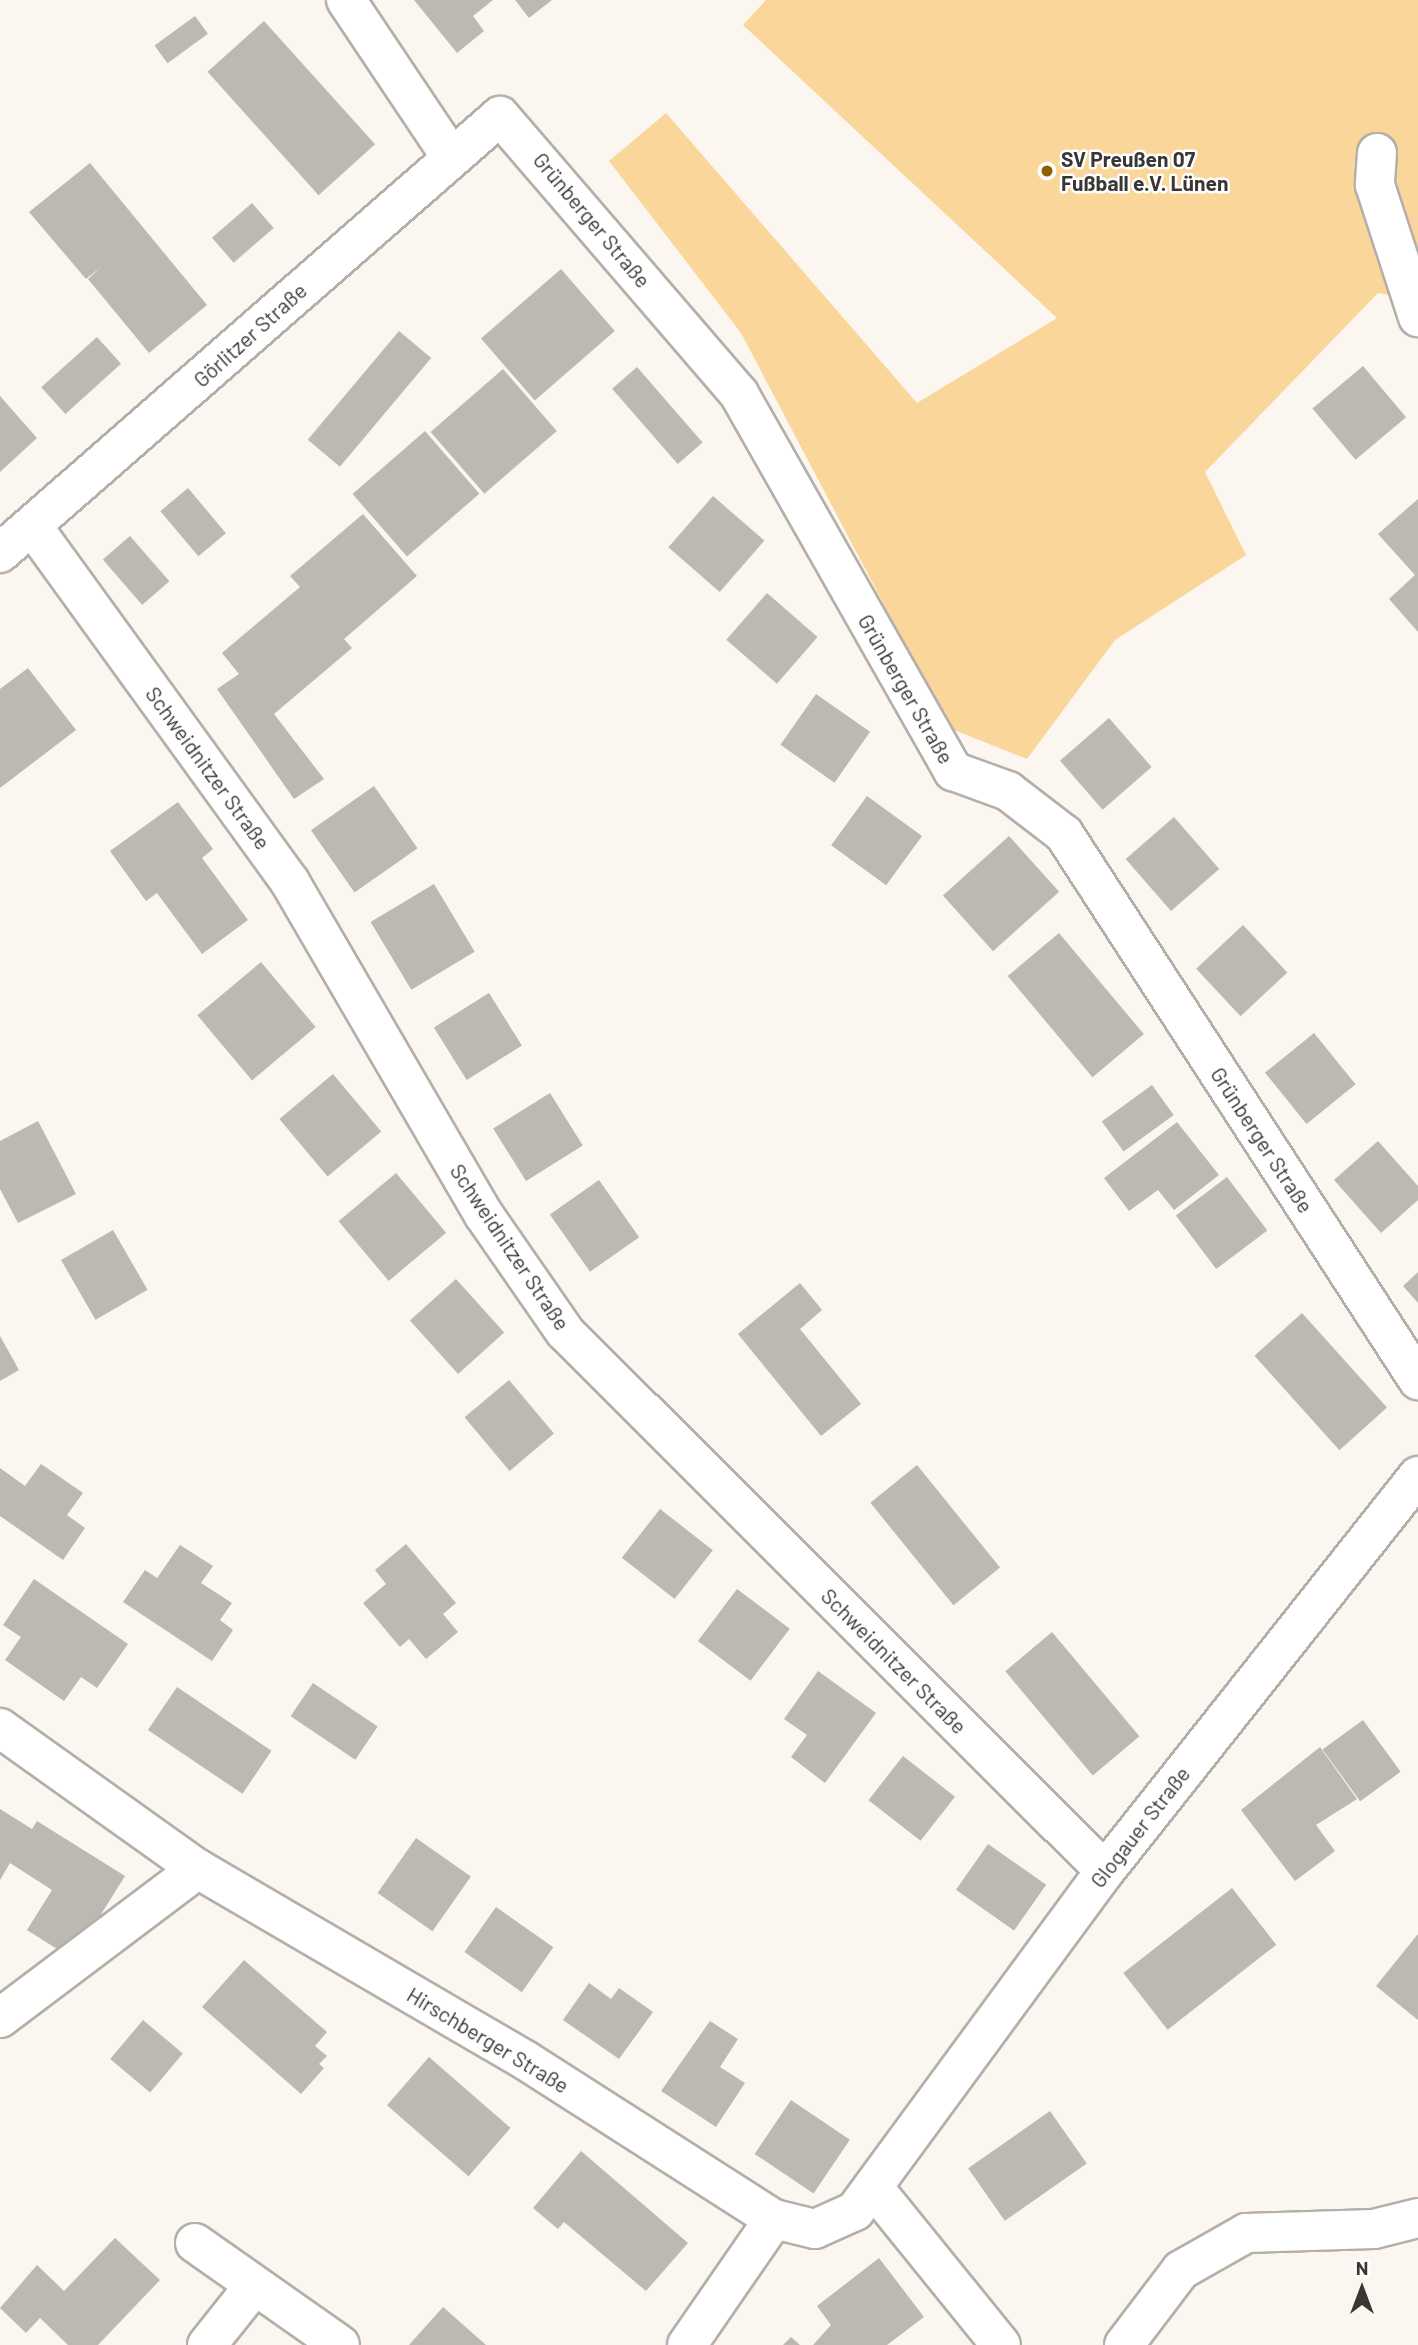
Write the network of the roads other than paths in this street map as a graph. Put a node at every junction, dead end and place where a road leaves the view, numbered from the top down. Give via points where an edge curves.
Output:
1 (346, 0) edge
2 (500, 116) joint
3 (1377, 153) dead end
4 (451, 157) junction
5 (1418, 317) edge
6 (33, 527) junction
7 (0, 553) edge
8 (1418, 1380) edge
9 (1418, 1476) edge
10 (0, 1728) edge
11 (198, 1869) junction
12 (1105, 1871) junction
13 (0, 2018) edge
14 (873, 2187) junction
15 (774, 2219) junction
16 (1417, 2219) edge
17 (195, 2243) dead end
18 (254, 2286) junction
19 (207, 2345) edge
20 (340, 2345) edge
21 (687, 2345) edge
22 (1001, 2345) edge
23 (1124, 2345) edge

1 - 4 street
2 - 4 street, Görlitzer Straße
2 - 8 street, Grünberger Straße via 739,394 953,771 1008,790 1064,834
3 - 5 street via 1375,185
4 - 6 street, Görlitzer Straße
6 - 7 street, Görlitzer Straße
6 - 12 street, Schweidnitzer Straße via 290,882 484,1215 565,1332
9 - 12 street, Glogauer Straße
10 - 11 street, Hirschberger Straße
11 - 13 street
11 - 15 street, Hirschberger Straße via 525,2060
12 - 14 street, Glogauer Straße
14 - 15 street, Glogauer Straße via 855,2211 815,2229
14 - 22 street
15 - 21 street
16 - 23 street via 1374,2229 1247,2233 1181,2270
17 - 18 street
18 - 19 street
18 - 20 street

